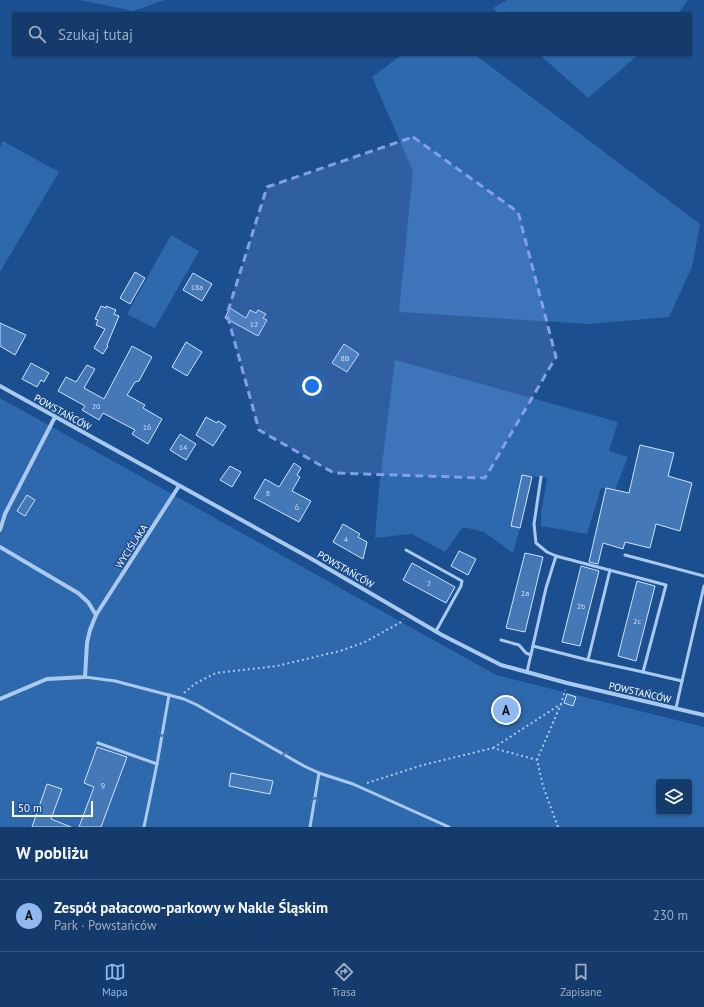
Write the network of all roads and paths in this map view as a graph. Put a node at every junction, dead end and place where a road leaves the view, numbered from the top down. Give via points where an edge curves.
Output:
1 (0, 386) edge
2 (55, 417) junction
3 (540, 477) dead end
4 (179, 486) junction
5 (0, 530) edge
6 (0, 547) edge
7 (406, 550) dead end
8 (625, 555) dead end
9 (556, 556) junction
10 (610, 570) junction
11 (704, 576) edge
12 (704, 586) edge
13 (406, 614) junction
14 (96, 615) junction
15 (436, 631) junction
16 (500, 640) dead end
17 (533, 646) junction
18 (531, 655) junction
19 (588, 660) junction
20 (527, 672) junction
21 (643, 672) junction
22 (85, 677) junction
23 (682, 681) junction
24 (566, 688) dead end
25 (168, 695) junction
26 (179, 698) junction
27 (0, 699) edge
28 (561, 704) junction
29 (676, 708) junction
30 (704, 715) edge
31 (98, 743) dead end
32 (493, 748) junction
33 (537, 760) junction
34 (157, 764) junction
35 (319, 773) junction
36 (358, 786) junction
37 (144, 827) edge
38 (310, 827) edge
39 (449, 827) edge
40 (558, 827) edge

1 - 2 street, POWSTAŃCÓW
2 - 4 street, POWSTAŃCÓW
2 - 5 street via 5,514
3 - 9 lane via 534,524 536,543
4 - 13 street, POWSTAŃCÓW
4 - 14 street, WYCIŚLAKA
6 - 14 street via 78,593 88,602
7 - 15 lane via 462,581
8 - 11 lane
9 - 10 lane
9 - 17 lane
10 - 19 lane
10 - 21 lane via 666,585
12 - 23 lane
13 - 15 street, POWSTAŃCÓW
13 - 26 path via 402,622 365,642 340,651 277,666 216,673 196,683
14 - 22 street, WYCIŚLAKA via 87,643
15 - 20 street, POWSTAŃCÓW via 496,663
16 - 18 lane via 519,645
17 - 18 lane
17 - 19 lane
18 - 20 lane
19 - 21 lane
20 - 29 street, POWSTAŃCÓW
21 - 23 lane
22 - 25 lane via 114,681
22 - 27 street via 47,679
23 - 29 lane
24 - 28 path
25 - 26 lane
25 -> 34 lane
35 -> 26 lane via 197,705
28 - 32 path
28 - 33 path
29 - 30 street, POWSTAŃCÓW
31 - 34 lane
32 - 33 path
32 - 36 path via 423,765
33 - 40 path via 540,778
34 - 37 lane
35 - 36 lane
38 -> 35 lane
36 - 39 lane

